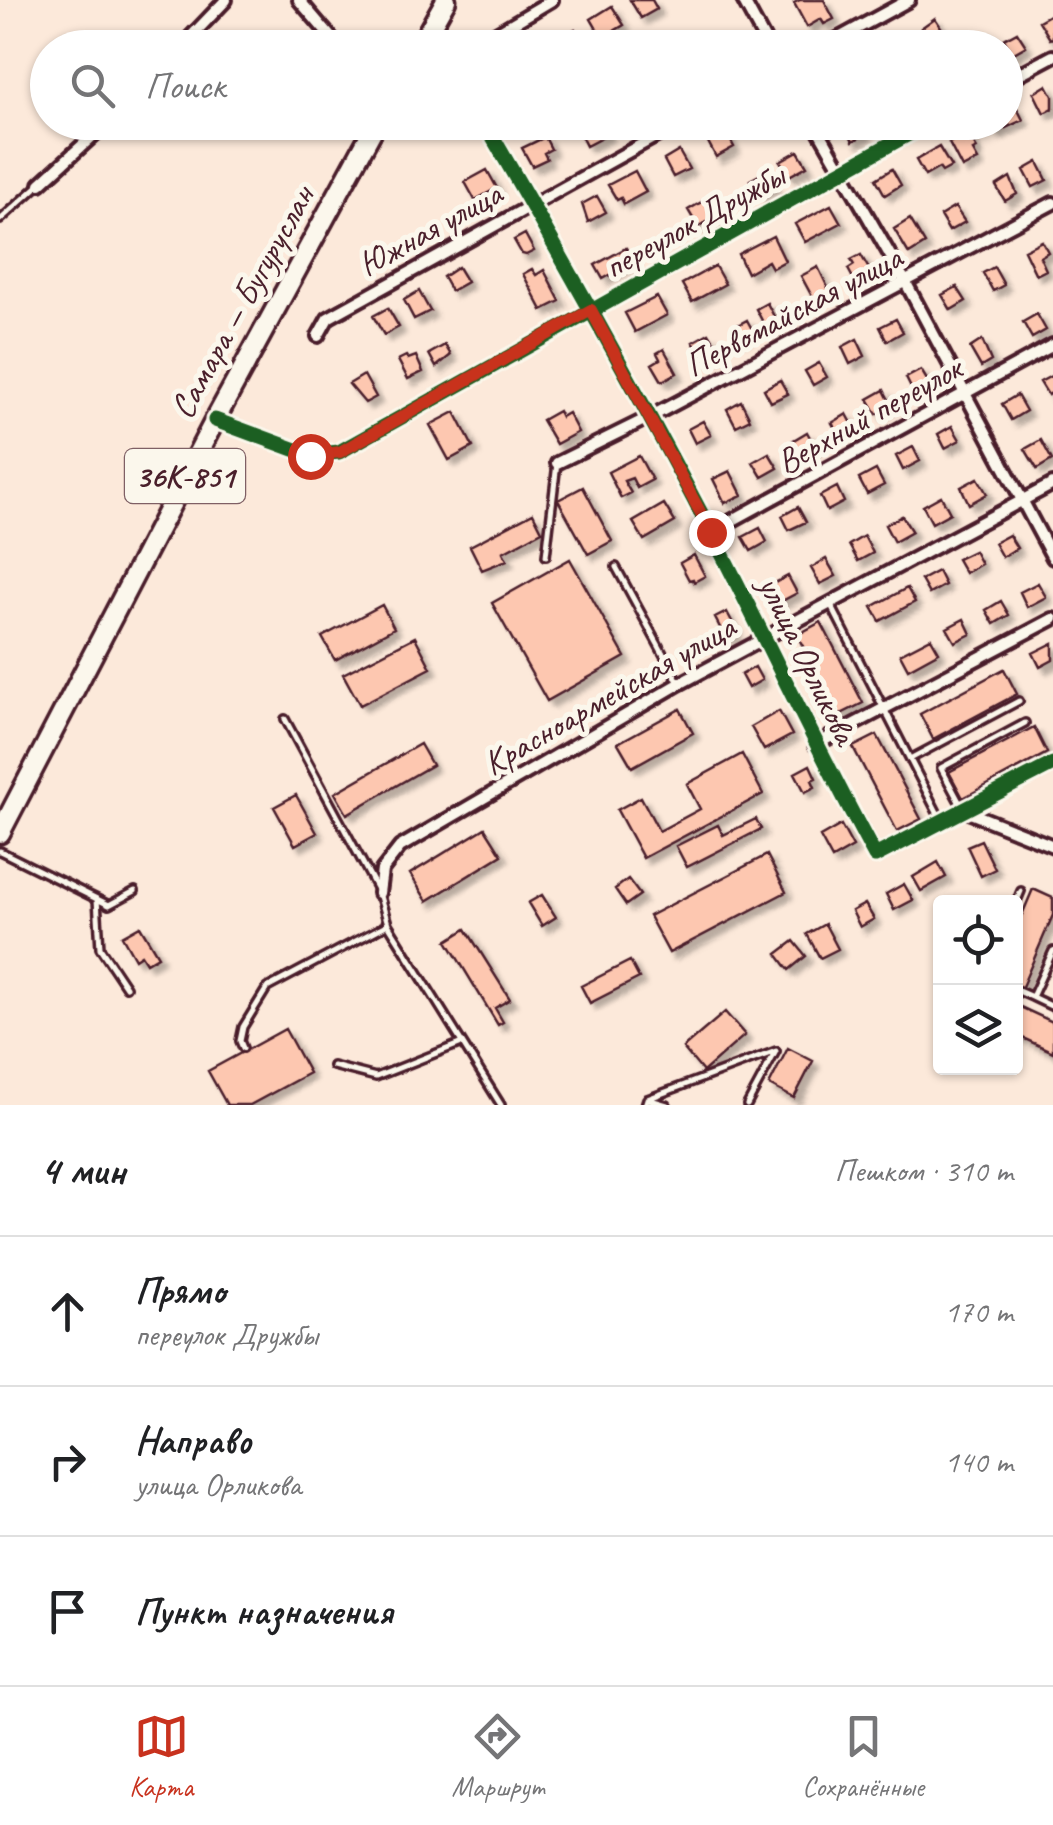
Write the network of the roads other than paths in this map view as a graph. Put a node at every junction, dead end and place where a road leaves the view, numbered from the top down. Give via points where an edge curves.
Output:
1 (226, 0) edge
2 (299, 0) edge
3 (446, 0) edge
4 (552, 0) edge
5 (743, 0) edge
6 (909, 0) edge
7 (197, 30) edge
8 (325, 30) edge
9 (429, 30) edge
10 (502, 30) edge
11 (760, 30) edge
12 (854, 30) edge
13 (1053, 56) edge
14 (1023, 73) edge
15 (88, 140) edge
16 (367, 140) edge
17 (494, 140) edge
18 (649, 140) edge
19 (825, 140) edge
20 (897, 140) edge
21 (843, 170) junction
22 (40, 184) joint
23 (1053, 203) edge
24 (531, 204) junction
25 (0, 220) edge
26 (906, 283) junction
27 (591, 310) junction
28 (318, 336) dead end
29 (1053, 345) edge
30 (965, 393) junction
31 (650, 417) junction
32 (214, 420) junction
33 (557, 463) joint
34 (1053, 484) edge
35 (1023, 500) junction
36 (711, 532) junction
37 (546, 556) dead end
38 (1053, 558) edge
39 (616, 568) dead end
40 (830, 602) junction
41 (1053, 618) edge
42 (765, 636) junction
43 (679, 684) junction
44 (1019, 700) dead end
45 (884, 708) junction
46 (284, 719) dead end
47 (1025, 723) dead end
48 (814, 745) junction
49 (910, 759) junction
50 (1053, 764) edge
51 (964, 810) junction
52 (942, 822) junction
53 (0, 833) edge
54 (1053, 846) edge
55 (0, 851) edge
56 (135, 891) dead end
57 (1021, 891) dead end
58 (379, 893) junction
59 (1019, 895) edge
60 (97, 899) junction
61 (388, 924) junction
62 (1053, 951) edge
63 (126, 987) dead end
64 (1023, 993) edge
65 (1032, 997) junction
66 (1053, 1007) edge
67 (462, 1042) junction
68 (243, 1048) dead end
69 (334, 1066) dead end
70 (646, 1102) edge
71 (501, 1105) edge
72 (667, 1105) edge
73 (746, 1105) edge

1 - 7 street
2 - 8 street
3 - 9 main road
4 - 10 street
5 - 11 street
6 - 12 street
13 - 14 street
15 - 22 street
16 - 32 main road, Самара — Бугуруслан / 36К-851
17 - 24 street, улица Орликова
18 - 24 street, Южная улица
19 - 21 street
20 - 21 street, переулок Дружбы
21 - 26 street
21 - 27 street, переулок Дружбы
22 - 25 lane
23 - 26 street, Первомайская улица
24 - 27 street, улица Орликова
24 - 28 street, Южная улица via 328,318
26 - 30 street
26 - 31 street, Первомайская улица
27 - 31 street, улица Орликова
27 - 32 street, переулок Дружбы via 340,452 310,456
29 - 30 street, Верхний переулок
30 - 35 street
30 - 36 street, Верхний переулок
31 - 33 street, Первомайская улица
31 - 36 street, улица Орликова
32 - 53 main road, Самара — Бугуруслан / 36К-851
33 - 37 lane
34 - 35 street, Красноармейская улица
35 - 38 street
35 - 40 street, Красноармейская улица
36 - 42 street, улица Орликова
39 - 43 lane
40 - 42 street, Красноармейская улица
40 - 45 lane
41 - 45 street
42 - 43 street, Красноармейская улица
42 - 48 street, улица Орликова
43 - 58 street, Красноармейская улица via 400,848 382,870
44 - 49 lane
45 - 48 street
45 - 49 lane
46 - 58 lane
47 - 51 lane via 941,768
48 - 52 street, улица Орликова via 875,856
49 - 52 lane
50 - 51 street
51 - 52 street
51 - 54 street
55 - 60 lane
56 - 60 lane via 109,905
57 - 59 lane
58 - 61 lane
60 - 63 lane via 100,948
61 - 67 lane
61 - 68 lane via 267,988 243,1027
62 - 65 lane
64 - 65 lane
65 - 66 lane
67 - 69 lane via 376,1077
67 - 71 lane
70 - 72 lane
70 - 73 lane via 776,1051

